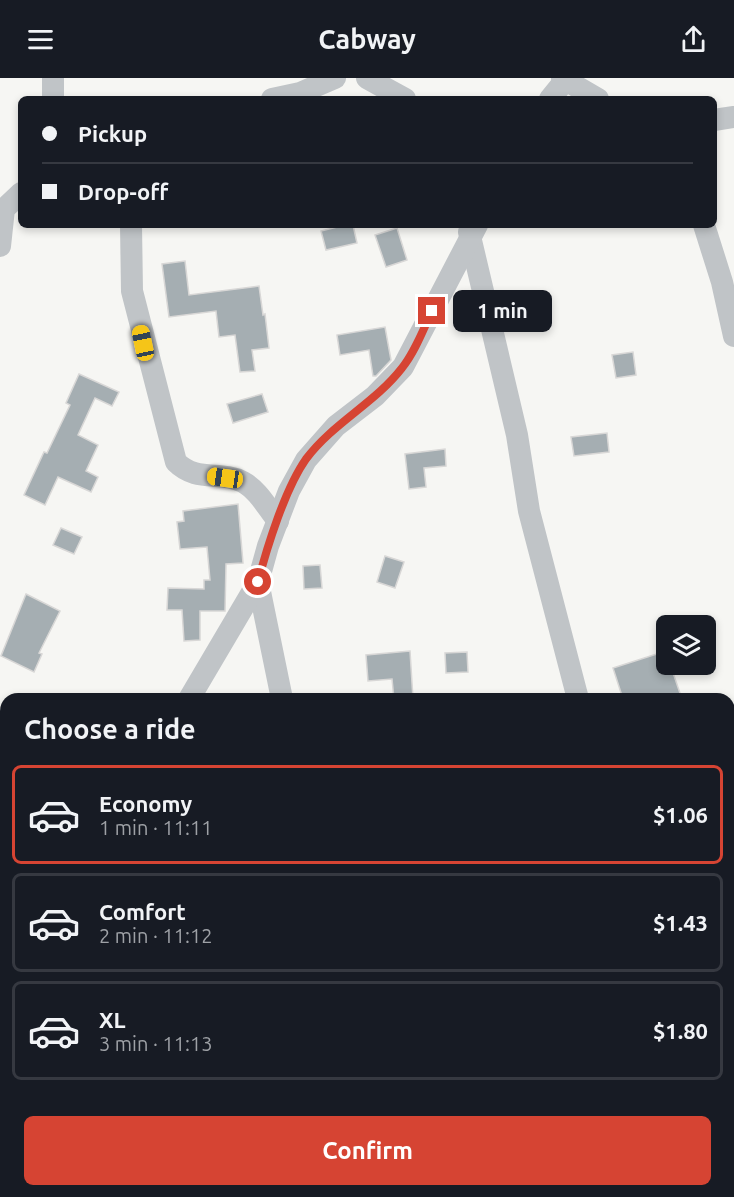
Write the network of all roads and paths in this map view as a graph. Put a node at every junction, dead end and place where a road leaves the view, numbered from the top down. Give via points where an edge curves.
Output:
1 (53, 78) edge
2 (335, 78) edge
3 (367, 78) edge
4 (565, 79) edge
5 (53, 96) edge
6 (286, 96) edge
7 (400, 96) edge
8 (552, 96) edge
9 (593, 96) edge
10 (734, 117) edge
11 (717, 120) edge
12 (18, 196) edge
13 (131, 228) edge
14 (705, 228) edge
15 (472, 229) edge
16 (0, 246) edge
17 (734, 336) edge
18 (278, 521) junction
19 (258, 582) junction
20 (193, 693) edge
21 (281, 693) edge
22 (576, 693) edge

1 - 5 street
2 - 6 street
3 - 7 street
4 - 8 street
4 - 9 street
10 - 11 street
12 - 16 street via 4,209
13 - 18 street via 132,291 176,462 194,474 243,482
14 - 17 street
15 - 18 street via 403,367 375,396 336,426 306,460
15 - 22 street via 517,435 529,512
18 - 19 street
19 - 20 street
19 - 21 street

